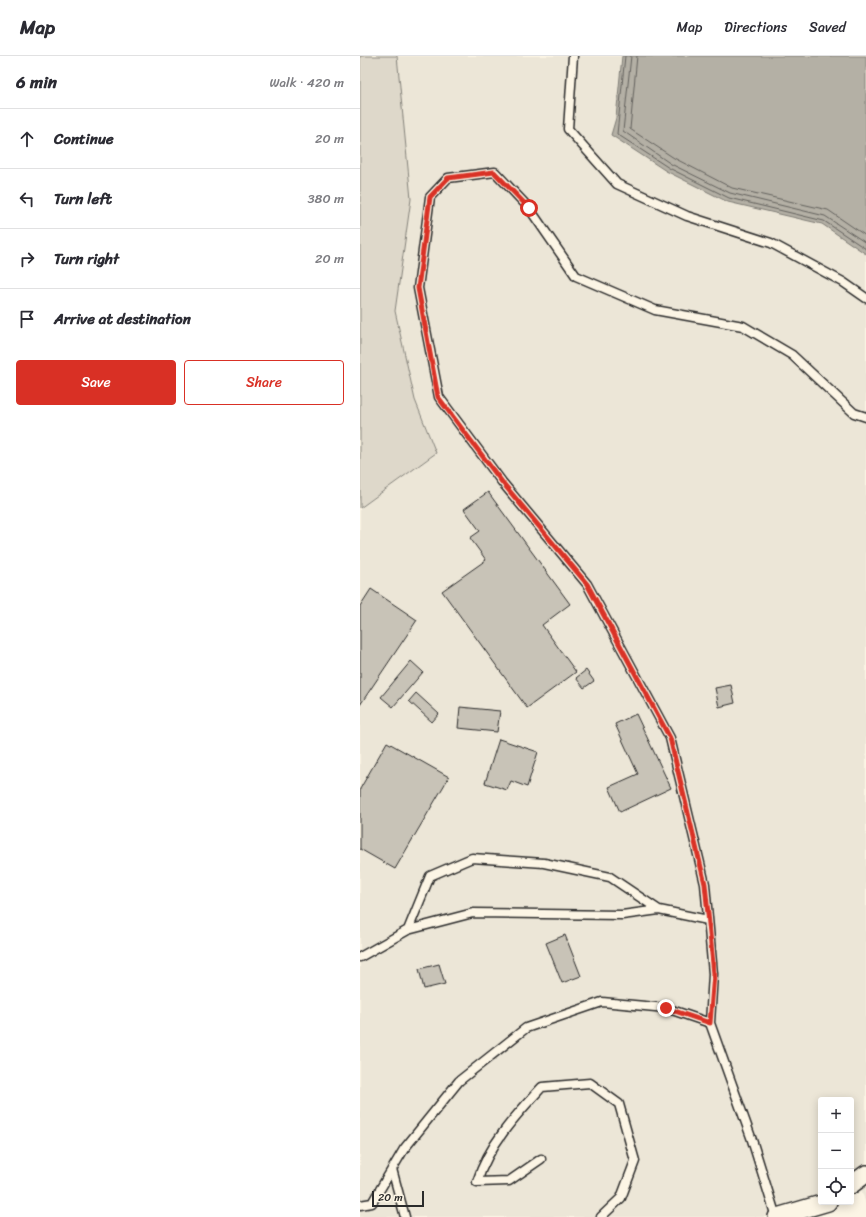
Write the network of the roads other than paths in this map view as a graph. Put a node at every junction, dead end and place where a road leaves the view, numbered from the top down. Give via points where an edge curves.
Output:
1 (573, 56) edge
2 (866, 298) edge
3 (866, 417) edge
4 (659, 910) junction
5 (708, 920) junction
6 (408, 930) junction
7 (360, 957) edge
8 (710, 1023) junction
9 (541, 1159) dead end
10 (392, 1169) junction
11 (866, 1174) edge
12 (854, 1183) edge
13 (360, 1205) edge
14 (818, 1205) edge
15 (405, 1217) edge
16 (601, 1217) edge
17 (776, 1217) edge

1 - 2 lane via 568,129 617,184 688,216 771,243 843,282
3 - 5 lane via 854,413 792,355 743,326 655,310 576,276 529,208 494,172 448,178 430,197 418,288 438,397 502,482 587,584 670,738 705,884
4 - 5 lane
4 - 6 lane via 622,915 473,913
4 - 6 lane via 610,877 544,863 472,858 430,876
5 - 8 lane via 714,974
6 - 7 lane
8 - 10 lane via 666,1008 602,1002 526,1028 459,1081 404,1149
8 - 17 lane via 752,1140
9 - 16 lane via 509,1181 477,1182 483,1164 510,1122 542,1087 590,1083 619,1104 635,1161 621,1198
10 - 13 lane via 372,1203
10 - 15 lane
11 - 12 street
14 - 17 street

